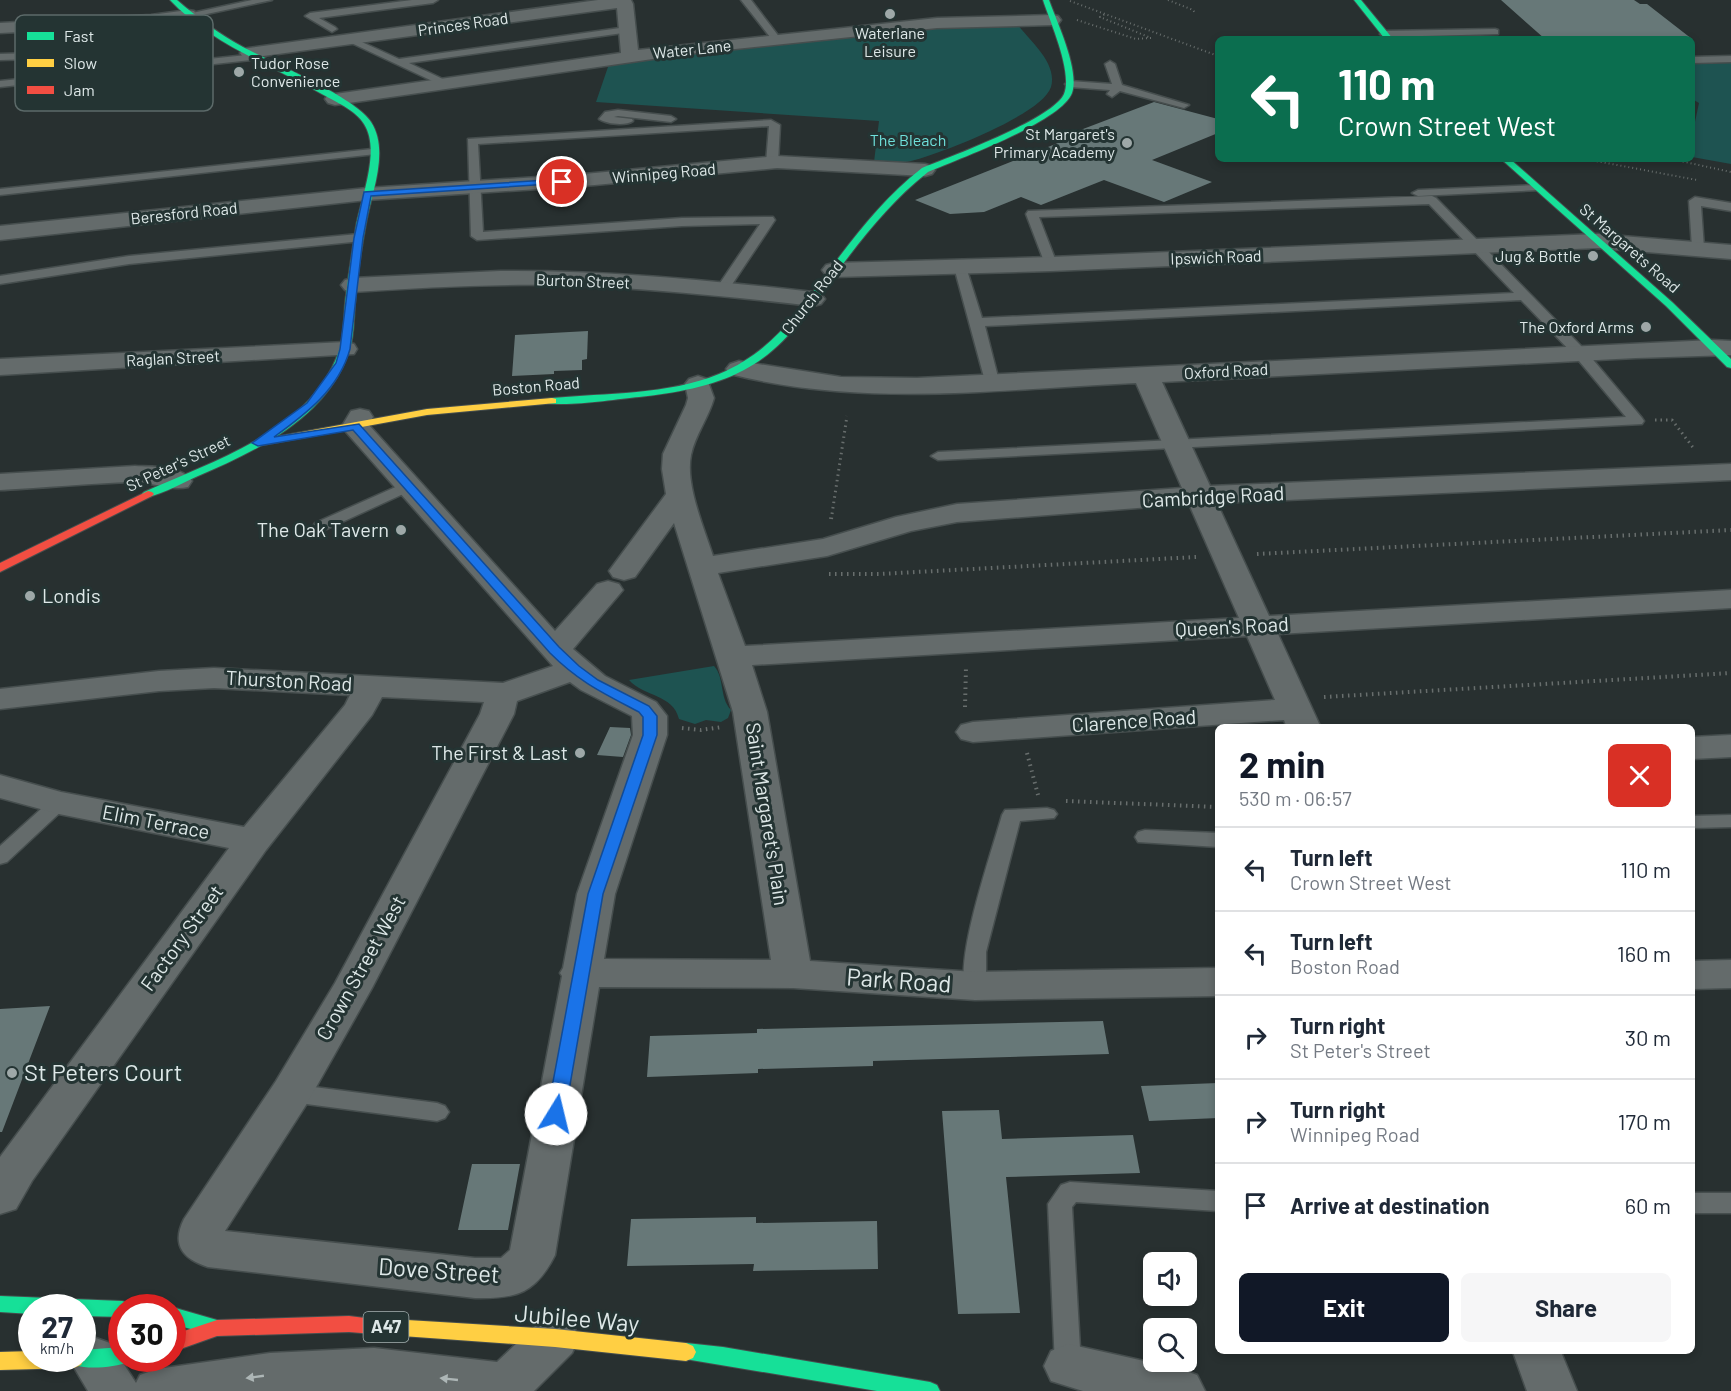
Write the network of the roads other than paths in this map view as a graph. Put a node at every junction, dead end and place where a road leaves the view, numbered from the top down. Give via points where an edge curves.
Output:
1 (173, 0) edge
2 (267, 0) edge
3 (433, 0) edge
4 (746, 0) edge
5 (1357, 0) edge
6 (625, 1) edge
7 (1048, 7) edge
8 (188, 15) joint
9 (15, 27) edge
10 (0, 28) edge
11 (332, 29) dead end
12 (213, 30) edge
13 (627, 30) junction
14 (1386, 36) edge
15 (350, 40) junction
16 (777, 40) junction
17 (253, 55) junction
18 (630, 56) junction
19 (0, 57) edge
20 (15, 57) edge
21 (1731, 58) edge
22 (213, 60) edge
23 (1695, 60) edge
24 (398, 62) junction
25 (1110, 64) dead end
26 (15, 82) edge
27 (442, 83) junction
28 (0, 84) edge
29 (1070, 84) junction
30 (1115, 91) junction
31 (335, 99) junction
32 (1184, 105) dead end
33 (662, 118) dead end
34 (721, 124) junction
35 (372, 152) junction
36 (1508, 162) edge
37 (772, 163) junction
38 (925, 170) junction
39 (474, 187) junction
40 (1536, 188) junction
41 (0, 192) edge
42 (1325, 192) dead end
43 (367, 194) junction
44 (1731, 207) edge
45 (0, 233) edge
46 (358, 238) junction
47 (1598, 241) junction
48 (1474, 246) junction
49 (1698, 248) junction
50 (1731, 252) edge
51 (1051, 264) junction
52 (960, 267) junction
53 (834, 270) junction
54 (0, 280) edge
55 (353, 285) junction
56 (722, 289) junction
57 (1523, 296) junction
58 (813, 299) junction
59 (977, 322) junction
60 (1722, 348) edge
61 (345, 349) junction
62 (1579, 352) junction
63 (1731, 365) edge
64 (0, 367) edge
65 (739, 369) junction
66 (1146, 376) junction
67 (992, 381) junction
68 (698, 384) junction
69 (322, 391) junction
70 (328, 406) dead end
71 (360, 419) junction
72 (258, 443) junction
73 (1177, 443) junction
74 (938, 456) dead end
75 (1731, 472) edge
76 (178, 481) junction
77 (0, 482) edge
78 (408, 486) junction
79 (680, 494) junction
80 (1201, 495) junction
81 (321, 526) dead end
82 (701, 567) junction
83 (0, 568) edge
84 (1731, 599) edge
85 (1259, 625) junction
86 (733, 656) junction
87 (564, 660) junction
88 (372, 686) junction
89 (503, 693) junction
90 (0, 699) edge
91 (1297, 712) edge
92 (973, 732) road end
93 (1731, 746) edge
94 (1695, 748) edge
95 (0, 786) edge
96 (58, 803) junction
97 (1043, 807) road end
98 (1731, 821) edge
99 (1695, 822) edge
100 (1145, 837) dead end
101 (1215, 840) edge
102 (253, 841) junction
103 (0, 857) edge
104 (580, 973) junction
105 (793, 974) junction
106 (1731, 974) edge
107 (1695, 975) edge
108 (1215, 982) edge
109 (975, 986) junction
110 (291, 1093) junction
111 (437, 1112) dead end
112 (5, 1178) edge
113 (1215, 1201) edge
114 (1695, 1203) edge
115 (1731, 1203) edge
116 (200, 1232) joint
117 (0, 1304) edge
118 (108, 1308) edge
119 (186, 1319) edge
120 (217, 1328) junction
121 (555, 1338) junction
122 (186, 1339) edge
123 (1538, 1354) edge
124 (0, 1361) edge
125 (97, 1365) edge
126 (1068, 1366) joint
127 (506, 1388) edge
128 (157, 1391) edge
129 (930, 1391) edge
130 (1180, 1391) edge
131 (1552, 1391) edge

1 - 8 main road, St Peter's Street
2 - 8 lane
3 - 11 lane via 310,16
4 - 16 lane
5 - 14 main road
6 - 13 street, Princes Road
6 - 15 street, Princes Road
7 - 16 street, Water Lane
7 - 29 main road
9 - 10 street
12 - 17 main road, St Peter's Street
13 - 18 street, Princes Road
13 - 24 lane
15 - 17 street, Princes Road
15 - 24 lane
16 - 18 street, Water Lane
17 - 22 lane
17 - 31 main road, St Peter's Street
18 - 27 street, Water Lane
19 - 20 lane
21 - 23 lane
24 - 27 lane
25 - 30 lane
26 - 28 lane
27 - 31 street, Water Lane
29 - 30 lane
29 - 38 main road, Church Road via 1063,102 1040,119
30 - 32 lane via 1135,90
31 - 35 main road, St Peter's Street via 372,127
33 - 34 lane
34 - 37 lane via 774,123
34 - 39 lane via 475,140
35 - 41 lane
35 - 43 main road, St Peter's Street
36 - 40 main road, St Margarets Road
37 - 38 street, Winnipeg Road
37 - 39 street, Winnipeg Road
38 - 53 main road, Church Road via 891,198
39 - 43 street, Winnipeg Road
39 - 56 lane via 477,236 482,238 682,222 769,220
40 - 42 lane via 1406,194 1377,190
40 - 47 main road, St Margarets Road
43 - 45 street, Beresford Road
43 - 46 main road, St Peter's Street
44 - 49 lane via 1695,201
46 - 54 lane via 129,260
46 - 55 main road, St Peter's Street
47 - 48 street, Ipswich Road
47 - 49 street, Ipswich Road
47 - 60 main road, St Margarets Road
48 - 51 street, Ipswich Road
48 - 51 lane via 1432,200 1032,214
48 - 57 lane
49 - 50 street, Ipswich Road
51 - 52 street, Ipswich Road
52 - 53 street, Ipswich Road
52 - 59 lane
53 - 58 main road, Church Road
55 - 56 street, Burton Street via 549,278
55 - 61 main road, St Peter's Street
56 - 58 street, Burton Street
57 - 59 lane
57 - 62 lane
58 - 65 main road, Church Road via 791,328
59 - 67 lane
60 - 62 street, Oxford Road
60 - 63 main road, St Margarets Road
61 - 64 street, Raglan Street
61 - 69 main road, St Peter's Street via 341,364
62 - 66 street, Oxford Road
62 - 73 lane via 1636,421
65 - 67 street, Oxford Road via 853,386
65 - 68 main road, Church Road
66 - 67 street, Oxford Road
66 - 73 street
68 - 71 main road, Boston Road
68 - 79 street via 699,405 677,454
69 - 70 main road
69 - 72 main road, St Peter's Street via 310,405
71 - 72 main road, Boston Road
71 - 78 street
72 - 76 main road, St Peter's Street
73 - 74 lane
73 - 80 street
75 - 80 street, Cambridge Road
76 - 77 street via 135,474
76 - 83 main road, St Peter's Street
78 - 81 lane
78 - 87 street
79 - 82 street
79 - 87 street via 616,580
80 - 82 street, Cambridge Road via 957,513 906,523 827,547
80 - 85 street
82 - 86 street
84 - 85 street, Queen's Road
85 - 86 street, Queen's Road
85 - 91 street
86 - 105 street, Saint Margaret's Plain via 752,722
87 - 89 street, Thurston Road via 517,691
87 - 104 street, Dove Street via 640,714
88 - 89 street, Thurston Road
88 - 90 street, Thurston Road via 214,678
88 - 102 street, Factory Street via 360,708
89 - 110 street, Crown Street West via 496,714 352,988
91 - 92 street, Clarence Road
93 - 94 street
95 - 96 street, Elim Terrace
96 - 102 street, Elim Terrace
96 - 103 lane
97 - 109 lane via 1012,815 975,952
98 - 99 lane
100 - 101 lane
102 - 112 street, Factory Street
104 - 105 street, Park Road
104 - 116 street, Dove Street via 532,1255 524,1270 502,1280 231,1251 208,1248 202,1244
105 - 109 street, Park Road
106 - 107 street
108 - 109 street, Park Road
110 - 111 lane
110 - 116 street, Crown Street West
113 - 126 lane via 1070,1192 1060,1203
114 - 115 lane
117 - 118 main road
119 - 120 main road, Jubilee Way / A47
120 - 121 main road, Jubilee Way / A47 via 349,1324
120 - 122 main road, Jubilee Way / A47
121 - 127 street
121 - 129 main road, Jubilee Way / A47 via 723,1356
123 - 131 street
124 - 125 main road
126 - 130 street
127 -> 128 street via 374,1370 270,1375

